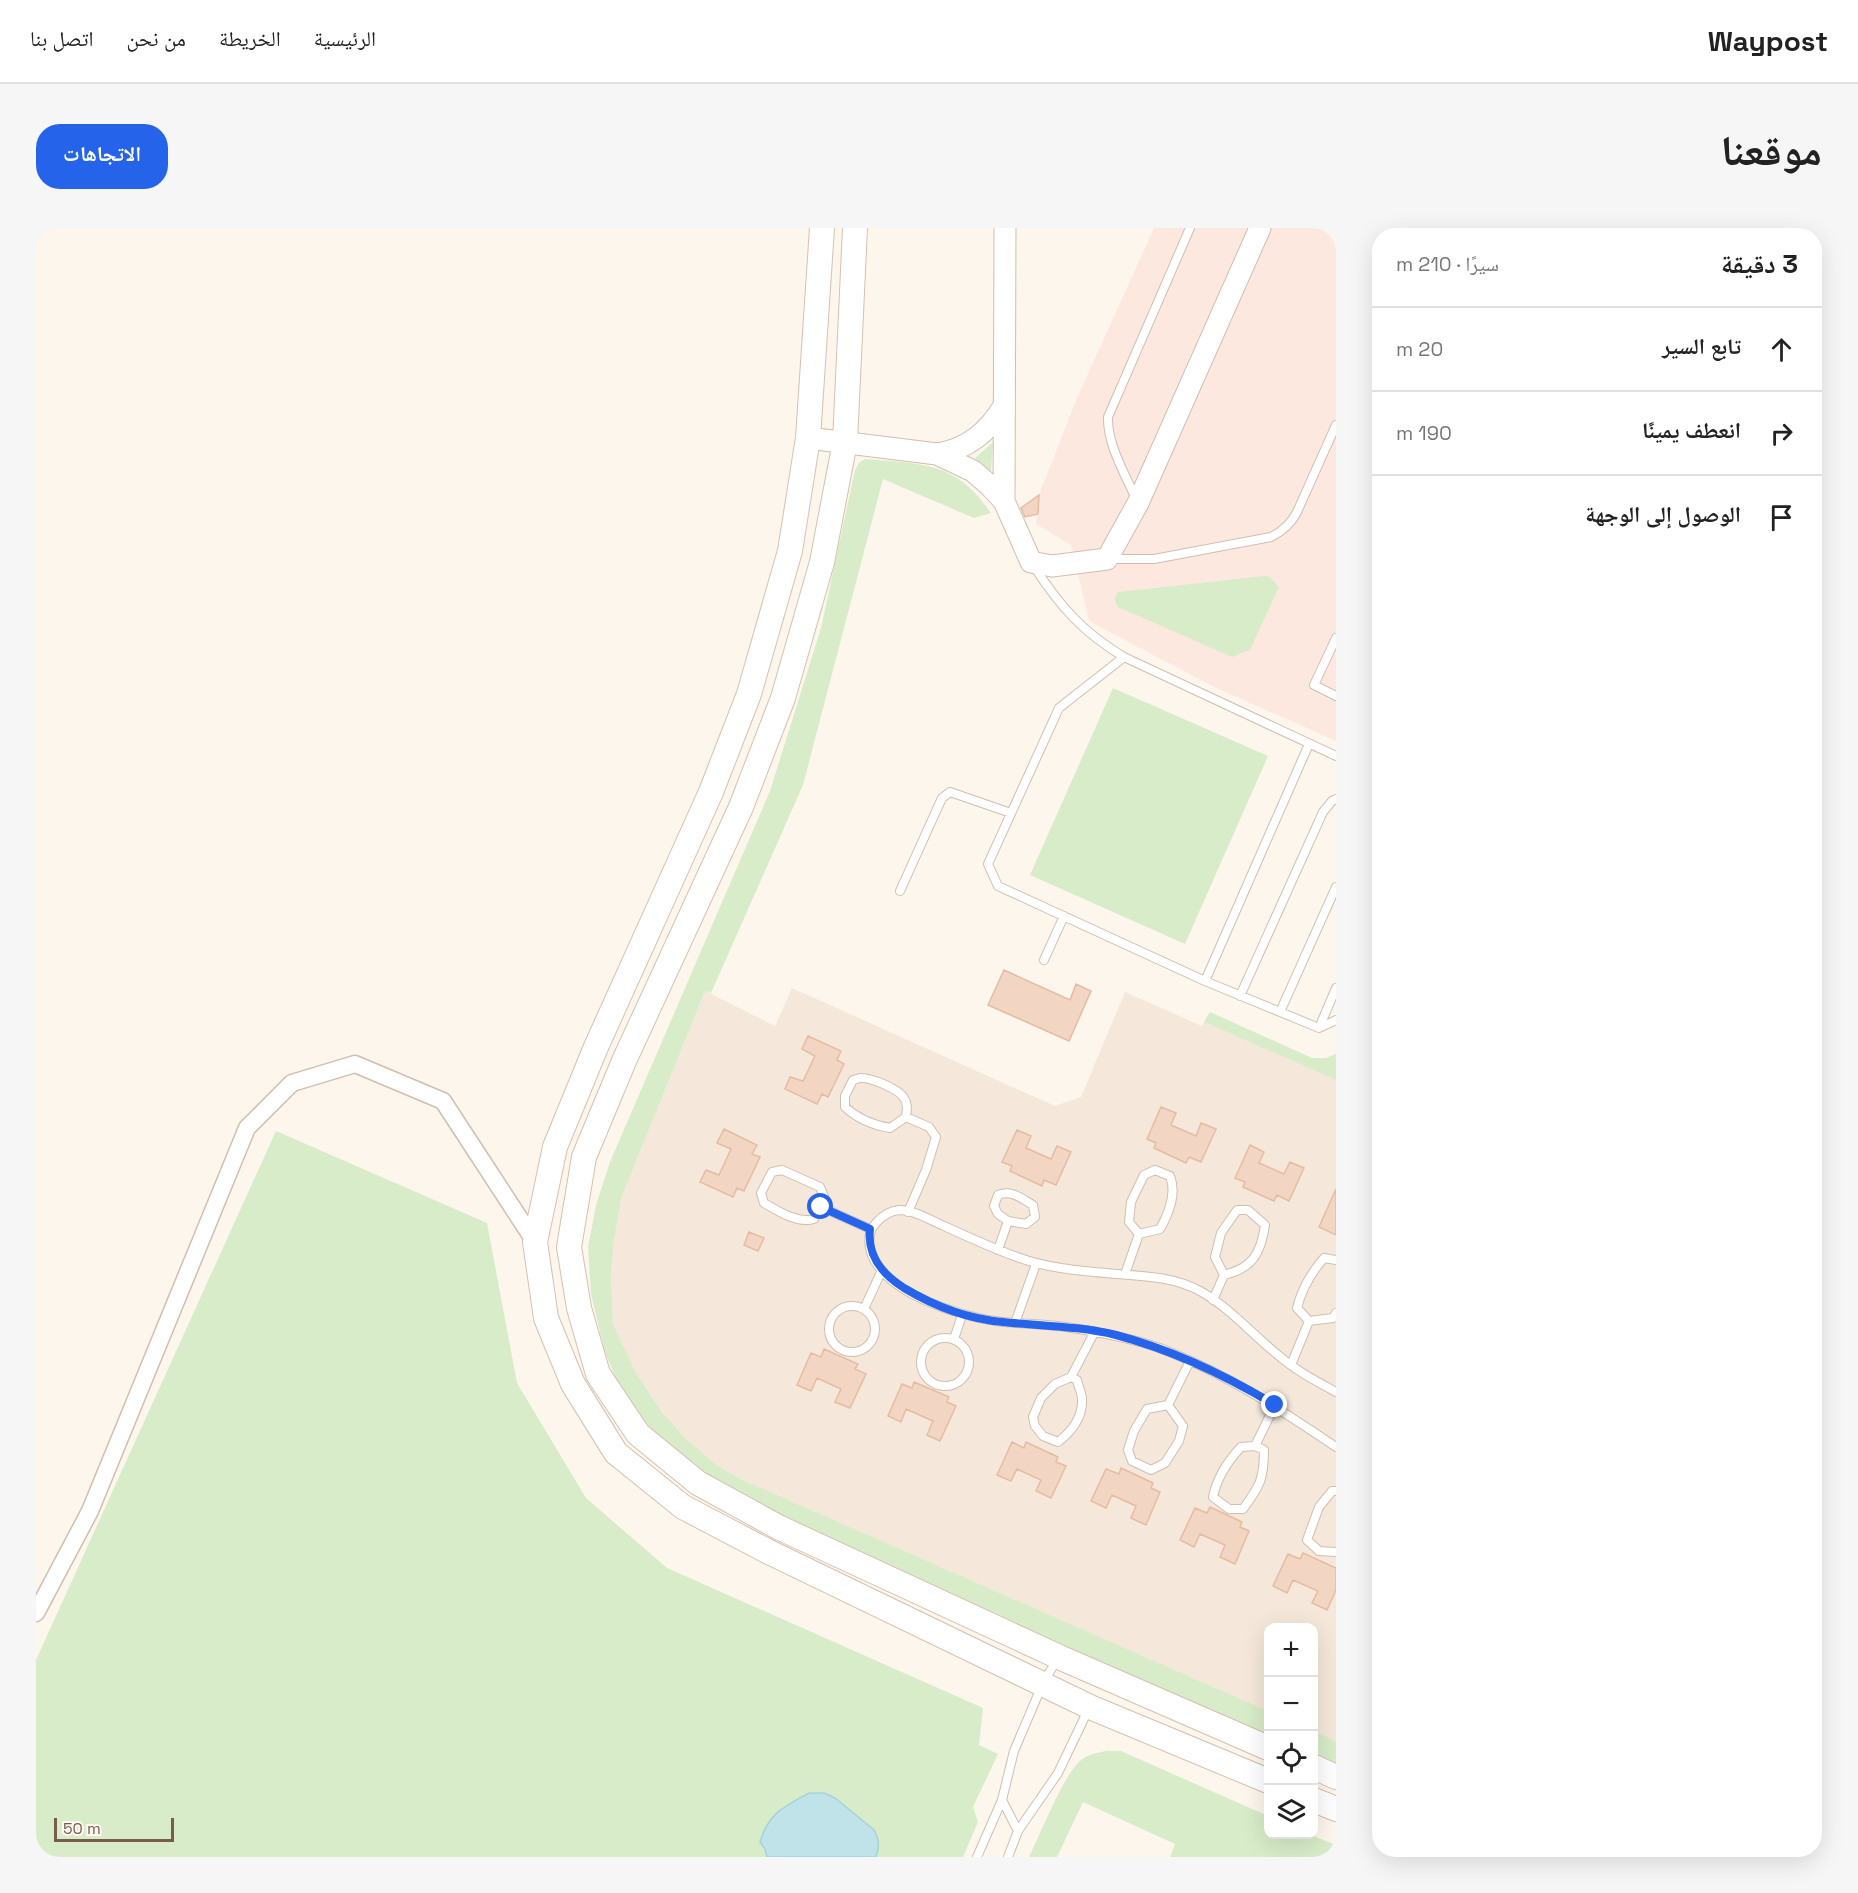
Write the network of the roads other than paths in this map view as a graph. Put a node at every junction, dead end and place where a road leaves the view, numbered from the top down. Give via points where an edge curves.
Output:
1 (822, 228) edge
2 (855, 228) edge
3 (1005, 228) edge
4 (1190, 228) edge
5 (1260, 228) edge
6 (1004, 406) junction
7 (1336, 426) edge
8 (808, 438) junction
9 (846, 442) junction
10 (937, 454) junction
11 (1004, 501) junction
12 (1137, 503) junction
13 (1107, 559) junction
14 (1031, 562) junction
15 (1336, 638) edge
16 (1124, 657) junction
17 (1336, 696) edge
18 (1309, 744) junction
19 (1336, 756) edge
20 (1336, 799) edge
21 (1011, 813) junction
22 (1336, 887) edge
23 (900, 891) dead end
24 (1064, 916) junction
25 (1044, 960) dead end
26 (1204, 981) junction
27 (1336, 988) edge
28 (1240, 996) junction
29 (1280, 1012) junction
30 (1336, 1020) edge
31 (1319, 1028) junction
32 (906, 1117) junction
33 (821, 1207) junction
34 (908, 1212) junction
35 (1008, 1221) junction
36 (870, 1229) junction
37 (1138, 1234) junction
38 (535, 1242) junction
39 (998, 1250) junction
40 (1336, 1260) edge
41 (1036, 1264) junction
42 (882, 1270) junction
43 (1125, 1274) junction
44 (1224, 1275) junction
45 (1213, 1300) junction
46 (864, 1309) junction
47 (1336, 1313) edge
48 (962, 1314) junction
49 (1309, 1321) junction
50 (1015, 1323) junction
51 (1095, 1331) junction
52 (954, 1339) junction
53 (1190, 1361) junction
54 (1291, 1365) junction
55 (1071, 1377) junction
56 (1336, 1392) edge
57 (1168, 1405) junction
58 (1275, 1405) junction
59 (1255, 1446) junction
60 (1336, 1447) edge
61 (1336, 1491) edge
62 (1336, 1552) edge
63 (36, 1613) edge
64 (1059, 1657) junction
65 (1043, 1683) junction
66 (1090, 1707) junction
67 (1264, 1746) edge
68 (1318, 1769) edge
69 (1336, 1777) edge
70 (1264, 1779) edge
71 (1002, 1800) junction
72 (1318, 1802) edge
73 (1336, 1809) edge
74 (1018, 1830) junction
75 (977, 1857) edge
76 (1008, 1857) edge

1 - 8 main road
2 - 9 main road
3 - 6 street
4 - 12 lane via 1107,417 1117,455
5 - 12 street
6 - 10 street via 978,438 954,451
6 - 11 street
7 - 13 lane via 1298,512 1278,534 1154,559
8 - 9 street
8 - 38 main road via 790,551 749,694 711,792 555,1147
9 - 10 street
9 - 64 main road via 822,562 783,698 741,807 584,1157 569,1247 579,1308 598,1374 638,1434 698,1483 778,1527
10 - 11 street via 973,471
11 - 14 street
12 - 13 street
13 - 14 street via 1052,566
14 - 16 lane via 1070,616
15 - 17 lane via 1314,686
16 - 18 lane
16 - 21 lane via 1059,708
18 - 19 lane
18 - 26 lane
20 - 28 lane via 1323,812
21 - 23 lane via 950,792 942,798
21 - 24 lane via 988,864 998,886
22 - 29 lane
24 - 25 lane
24 - 26 lane
26 - 28 lane
27 - 31 lane
28 - 29 lane
29 - 31 lane
30 - 31 lane
32 - 32 lane via 906,1099 900,1093 867,1077 853,1080 845,1096 845,1107 856,1117 890,1128
32 - 34 lane via 929,1127 936,1137
33 - 33 lane via 825,1199 820,1187 782,1170 772,1172 761,1193 764,1203 807,1221 814,1220
33 - 36 lane
34 - 36 lane via 898,1210 884,1215
34 - 39 lane
35 - 35 lane via 994,1206 998,1195 1005,1192 1033,1205 1035,1217 1026,1224
35 - 39 lane
36 - 42 lane via 872,1254
37 - 37 lane via 1160,1229 1174,1186 1170,1176 1155,1170 1144,1175 1130,1212 1129,1222
37 - 43 lane
38 - 63 street via 442,1101 355,1064 292,1083 247,1128 90,1511
38 - 65 main road via 546,1318 573,1384 616,1453 683,1507
39 - 41 lane
40 - 49 lane via 1324,1258 1300,1293 1298,1308
41 - 43 lane
41 - 50 lane
42 - 46 lane
42 - 48 lane via 911,1292
43 - 45 lane via 1179,1282
44 - 44 lane via 1237,1272 1254,1260 1263,1242 1265,1225 1248,1210 1238,1210 1221,1233 1215,1257
44 - 45 lane
45 - 54 lane
46 - 46 lane via 842,1308 831,1318 831,1340 843,1351 858,1352 871,1344 874,1321
47 - 49 lane via 1333,1318
48 - 50 lane
48 - 52 lane
49 - 54 lane
50 - 51 lane
51 - 53 lane via 1162,1349
51 - 55 lane
52 - 52 lane via 930,1342 921,1356 923,1372 934,1383 950,1386 968,1372 966,1348
53 - 57 lane
53 - 58 lane
54 - 56 lane
55 - 55 lane via 1054,1384 1041,1398 1034,1417 1043,1436 1058,1442 1079,1417 1083,1399 1077,1380
57 - 57 lane via 1146,1409 1128,1450 1132,1461 1151,1470 1165,1462 1179,1441 1183,1426
58 - 59 lane
58 - 60 lane
59 - 59 lane via 1241,1447 1227,1462 1215,1486 1214,1497 1229,1509 1243,1509 1259,1487 1264,1450
61 - 62 lane via 1320,1507 1307,1540 1318,1551
64 - 65 lane
64 - 67 main road
65 - 66 main road
65 - 71 lane via 1014,1751
66 - 70 main road
66 - 74 lane via 1058,1773
68 - 69 main road
71 - 74 lane
71 - 75 lane
72 - 73 main road
74 - 76 lane

